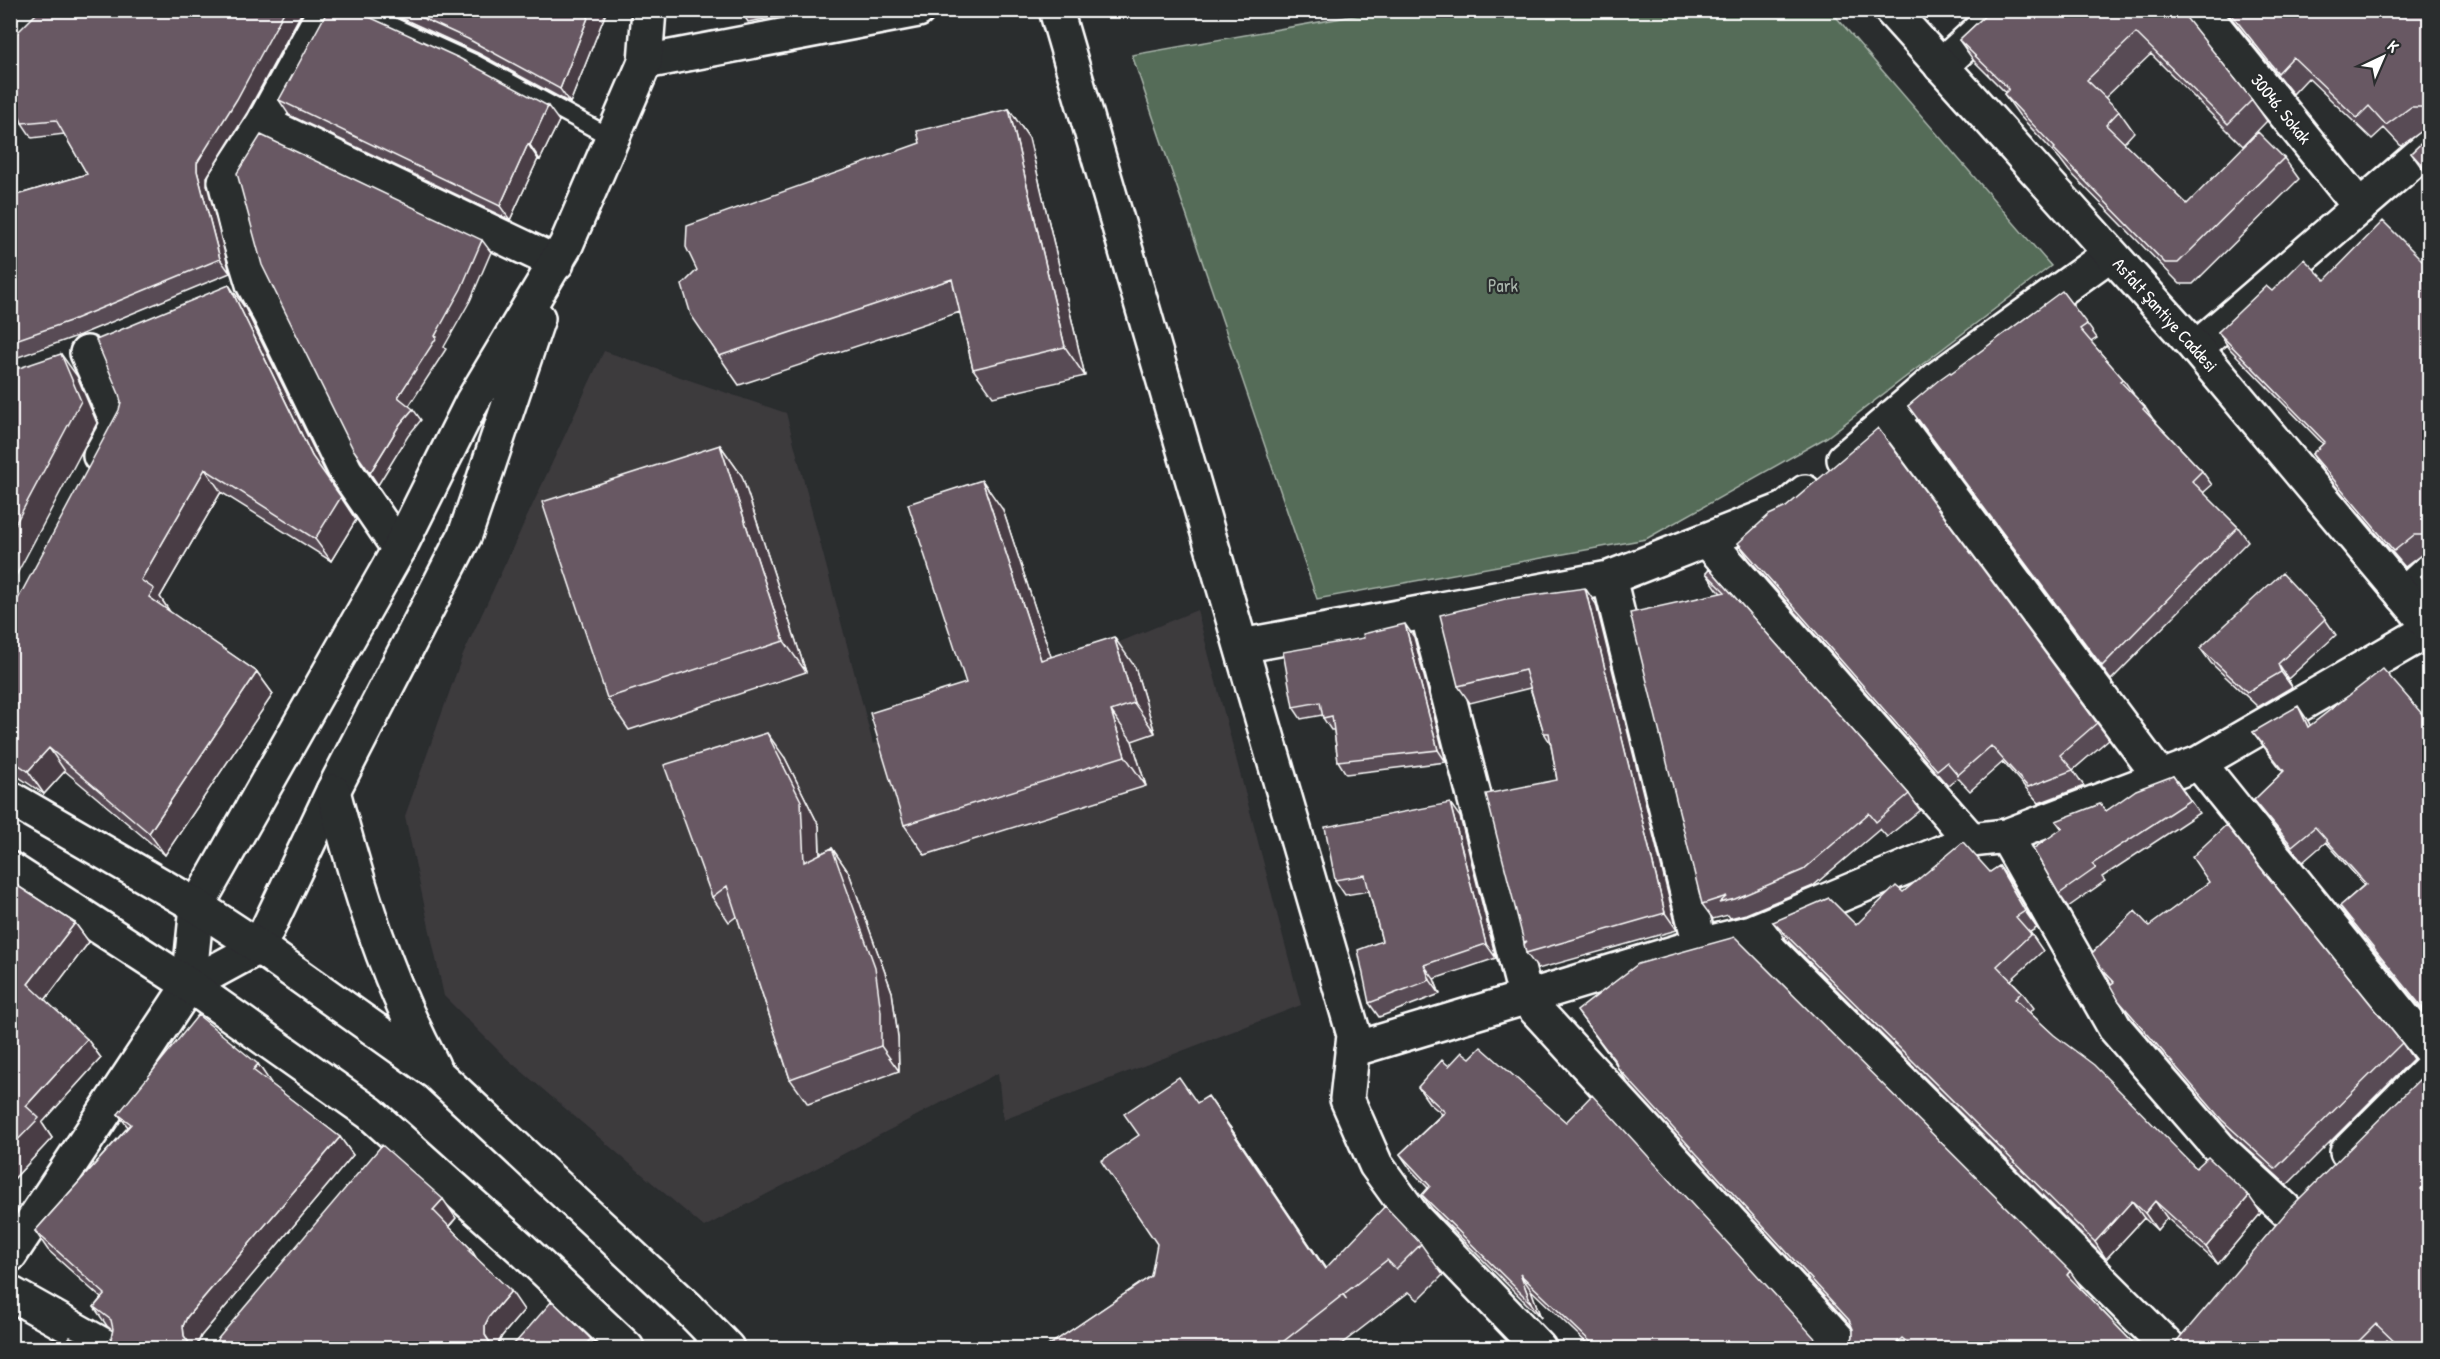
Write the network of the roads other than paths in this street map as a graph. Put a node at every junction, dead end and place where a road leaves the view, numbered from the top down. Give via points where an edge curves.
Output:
1 (39, 10) edge
2 (325, 10) edge
3 (357, 10) edge
4 (649, 10) edge
5 (918, 10) edge
6 (1056, 10) edge
7 (1891, 10) edge
8 (2002, 10) edge
9 (2201, 10) edge
10 (10, 40) edge
11 (645, 62) junction
12 (1941, 66) junction
13 (263, 123) junction
14 (612, 138) junction
15 (2430, 146) edge
16 (2360, 207) junction
17 (2110, 254) junction
18 (557, 263) junction
19 (2196, 348) junction
20 (55, 366) edge
21 (1892, 417) junction
22 (86, 485) edge
23 (1707, 540) junction
24 (399, 549) junction
25 (2430, 570) edge
26 (1609, 578) junction
27 (2403, 595) junction
28 (1428, 612) junction
29 (2430, 628) edge
30 (1241, 646) junction
31 (2199, 763) junction
32 (2160, 777) junction
33 (333, 791) junction
34 (10, 798) edge
35 (2006, 836) junction
36 (1971, 840) junction
37 (10, 869) edge
38 (197, 906) junction
39 (1752, 932) junction
40 (1700, 945) junction
41 (260, 947) junction
42 (189, 985) junction
43 (1526, 999) junction
44 (1352, 1050) junction
45 (2430, 1050) edge
46 (2430, 1069) edge
47 (436, 1073) junction
48 (395, 1135) junction
49 (372, 1161) edge
50 (10, 1255) edge
51 (566, 1290) junction
52 (10, 1293) edge
53 (545, 1315) edge
54 (2176, 1342) edge
55 (1527, 1346) edge
56 (108, 1348) edge
57 (627, 1348) edge
58 (727, 1348) edge
59 (1846, 1348) edge

1 - 10 street
2 - 13 street
3 - 14 lane via 474,63
4 - 11 street
5 - 11 street
6 - 30 street
7 - 12 street, Asfalt Şantiye Caddesi
8 - 12 street
9 - 16 street, 30046. Sokak
11 - 14 street
12 - 17 street, Asfalt Şantiye Caddesi
13 - 18 street
13 - 24 street via 225,181 242,288 270,315 345,470
14 - 18 street
15 - 16 street
16 - 19 street
17 - 19 street, Asfalt Şantiye Caddesi
17 - 21 street via 1938,378
18 - 24 street via 472,402
18 - 33 street via 465,535
19 - 27 street, Asfalt Şantiye Caddesi
20 - 22 street via 98,348 118,424
21 - 23 street via 1785,509
21 - 32 street
23 - 26 street
23 - 36 street
24 - 38 street
25 - 27 street
26 - 28 street
26 - 40 street
27 - 29 street, Asfalt Şantiye Caddesi
28 - 30 street
28 - 43 street
29 - 31 street
30 - 44 street via 1354,1035
31 - 32 street
31 - 45 street
32 - 35 street
33 - 41 street
33 - 47 street via 375,936 406,1016
34 - 38 street
35 - 36 street
35 - 46 street via 2115,1028 2280,1221
36 - 39 street
37 - 42 street
38 - 41 street
38 - 42 street
39 - 40 street
39 - 54 street
40 - 43 street
41 - 42 street
41 - 47 street
42 - 48 street via 370,1113
42 - 50 street
43 - 44 street
43 - 59 street
44 - 55 street via 1347,1099 1376,1165 1415,1219
47 - 58 street
48 - 49 street
48 - 51 street
51 - 53 street
51 - 57 street
52 - 56 street

